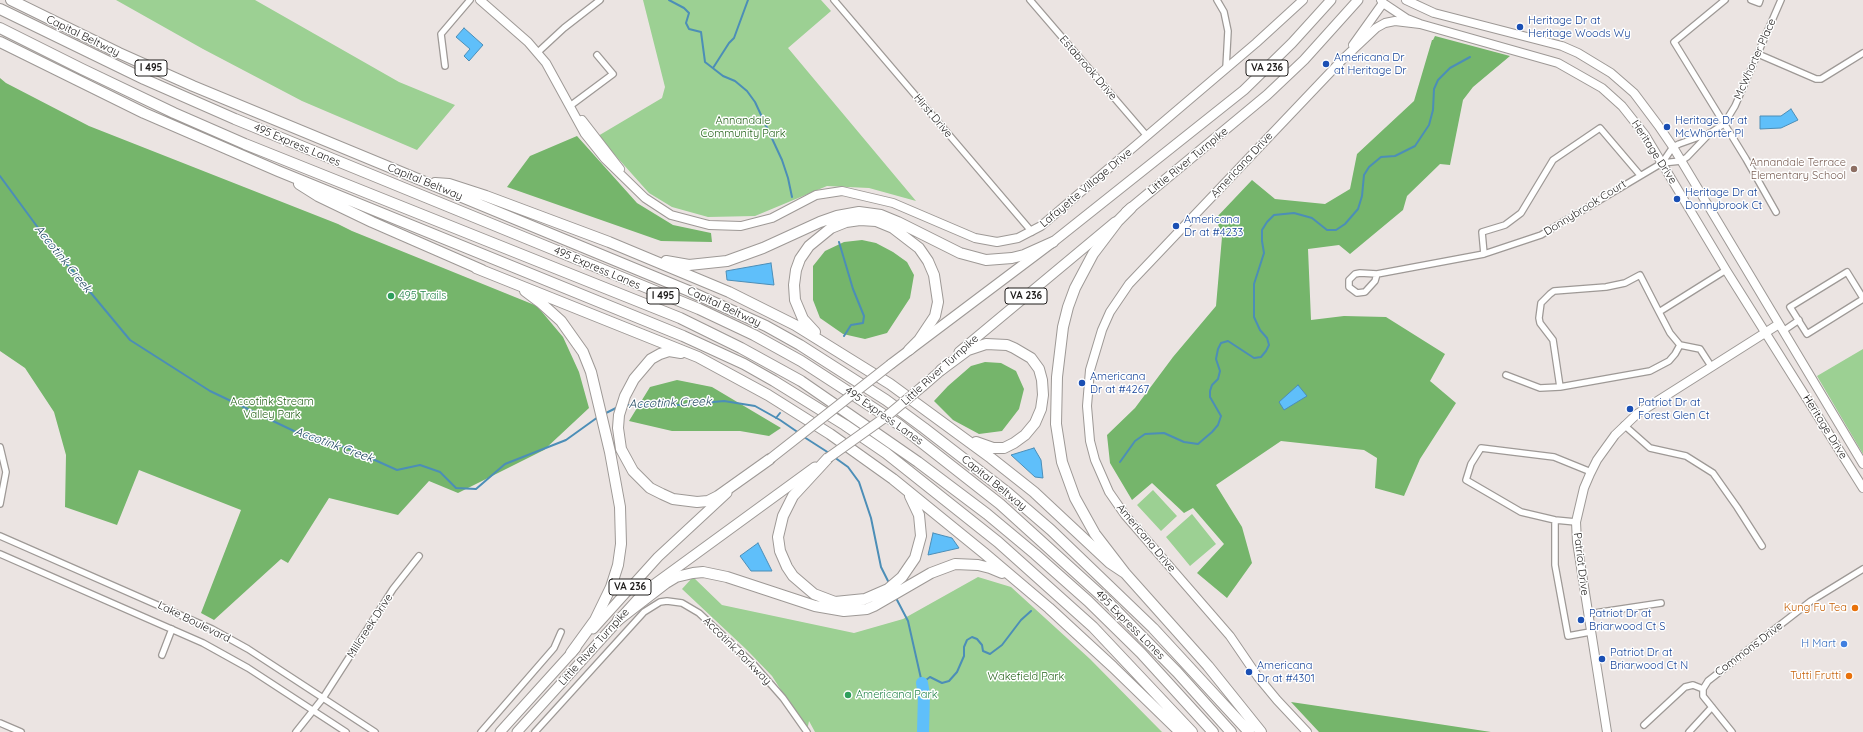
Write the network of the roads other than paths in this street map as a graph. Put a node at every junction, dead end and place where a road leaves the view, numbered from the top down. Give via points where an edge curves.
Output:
1 (10, 0) edge
2 (470, 0) edge
3 (480, 0) edge
4 (600, 0) edge
5 (834, 0) edge
6 (1030, 0) edge
7 (1217, 0) edge
8 (1303, 0) edge
9 (1331, 0) edge
10 (1358, 0) edge
11 (1406, 0) edge
12 (1725, 0) edge
13 (1751, 0) edge
14 (1760, 0) edge
15 (1781, 0) edge
16 (1382, 2) edge
17 (0, 9) edge
18 (1420, 24) junction
19 (0, 28) edge
20 (0, 42) edge
21 (537, 53) junction
22 (1863, 53) edge
23 (1758, 54) junction
24 (597, 55) dead end
25 (1342, 60) junction
26 (445, 66) dead end
27 (1226, 68) junction
28 (570, 106) junction
29 (1724, 124) junction
30 (1710, 133) junction
31 (1146, 136) junction
32 (1673, 147) junction
33 (1681, 161) junction
34 (1662, 162) junction
35 (278, 171) junction
36 (1640, 175) junction
37 (425, 182) junction
38 (1131, 208) junction
39 (1776, 212) dead end
40 (1032, 232) junction
41 (1053, 242) junction
42 (624, 249) junction
43 (1484, 254) junction
44 (476, 268) junction
45 (1726, 270) junction
46 (1377, 274) junction
47 (1863, 298) edge
48 (1659, 312) junction
49 (1799, 320) junction
50 (1781, 328) junction
51 (1766, 333) junction
52 (1680, 345) junction
53 (909, 350) junction
54 (838, 351) junction
55 (715, 365) junction
56 (1711, 366) junction
57 (941, 370) junction
58 (1506, 375) dead end
59 (1560, 387) junction
60 (1624, 425) junction
61 (953, 430) junction
62 (0, 447) edge
63 (770, 458) junction
64 (828, 458) joint
65 (1863, 464) edge
66 (1591, 472) junction
67 (893, 479) junction
68 (803, 480) junction
69 (1863, 488) edge
70 (0, 504) edge
71 (1555, 520) junction
72 (1576, 522) junction
73 (0, 536) edge
74 (1762, 546) dead end
75 (0, 554) edge
76 (419, 556) dead end
77 (1863, 569) edge
78 (1124, 573) junction
79 (1661, 603) dead end
80 (866, 604) junction
81 (1048, 608) junction
82 (1588, 614) junction
83 (618, 620) junction
84 (172, 629) junction
85 (561, 632) dead end
86 (1590, 632) junction
87 (571, 653) junction
88 (162, 655) dead end
89 (1703, 689) junction
90 (323, 698) junction
91 (1712, 707) junction
92 (313, 711) junction
93 (1, 725) edge
94 (1644, 725) dead end
95 (21, 732) edge
96 (296, 732) edge
97 (346, 732) edge
98 (375, 732) edge
99 (481, 732) edge
100 (500, 732) edge
101 (517, 732) edge
102 (535, 732) edge
103 (807, 732) edge
104 (1180, 732) edge
105 (1192, 732) edge
106 (1213, 732) edge
107 (1230, 732) edge
108 (1249, 732) edge
109 (1261, 732) edge
110 (1306, 732) edge
111 (1607, 732) edge
112 (1689, 732) edge
113 (1732, 732) edge

1 - 37 highway, Capital Beltway / I 495 via 186,83
2 - 26 street via 440,34
3 - 21 street, Lafayette Village Drive
4 - 21 street
5 - 40 street, Hirst Drive
6 - 31 street, Estabrook Drive
7 - 27 street via 1224,12 1228,31
8 - 27 street, Lafayette Village Drive
9 - 41 main road, Little River Turnpike / VA 236 via 1244,90
10 - 38 main road, Little River Turnpike / VA 236 via 1304,60 1267,95
11 - 32 street, Heritage Drive via 1434,13 1550,43 1578,53 1611,73 1634,93
12 - 29 street via 1674,42
13 - 14 street via 1759,3
15 - 23 street, McWhorter Place
16 - 18 street, Heritage Drive via 1407,19
16 - 25 street, Americana Drive
17 - 107 highway, 495 Express Lanes / I 495 via 144,79 235,119 706,312 801,361 898,424 1000,504 1106,600 1177,672
18 - 25 street, Americana Drive via 1395,21 1385,23 1376,28
18 - 34 street, Heritage Drive via 1546,59 1571,69 1602,88 1622,106
19 - 106 highway, 495 Express Lanes / I 495 via 89,73 245,144 680,318 727,340 795,378 918,462 1035,554 1141,653
20 - 35 highway, I 495 via 138,110
21 - 28 street, Lafayette Village Drive via 552,73
22 - 23 street via 1821,79
23 - 29 street, McWhorter Place via 1735,106
24 - 28 street via 613,74
25 - 110 street, Americana Drive via 1129,284 1110,312 1102,330 1087,388 1088,424 1095,460 1101,477 1118,506 1226,630 1263,684
27 - 31 street, Lafayette Village Drive
28 - 40 street, Lafayette Village Drive via 585,134 605,159 645,198 671,215 709,226 756,223 785,212 805,199 842,191 893,203 985,241 1008,241
29 - 30 street, McWhorter Place
29 - 39 street
30 - 32 street, McWhorter Place
30 - 33 street, McWhorter Place
31 - 40 street, Lafayette Village Drive
32 - 33 street, Heritage Drive
32 - 34 street
33 - 34 street
33 - 50 street, Heritage Drive
34 - 36 street, Donnybrook Court
34 - 45 street, Heritage Drive
35 - 44 highway via 318,196
35 - 105 highway, I 495 via 683,336 744,364 804,398 911,472 1004,547 1093,627
36 - 43 street, Donnybrook Court via 1541,235
36 - 43 street, Donnybrook Court via 1600,128 1553,160 1521,213 1504,225 1482,232
37 - 42 highway via 449,184 486,196
37 - 108 highway, Capital Beltway / I 495 via 735,311 800,344 886,400 1008,493 1080,555 1153,628
38 - 57 main road, Little River Turnpike / VA 236 via 963,348
38 - 78 highway via 1093,254 1075,288 1063,327 1057,377 1056,424 1062,462 1075,498 1095,534
41 - 42 highway via 1024,255 986,260 960,253 881,215 859,212 820,222 743,256 715,263 673,263
41 - 53 main road, Little River Turnpike / VA 236
42 - 54 highway via 743,299 795,325
43 - 46 street, Donnybrook Court
44 - 55 highway via 676,347
44 - 87 highway via 521,289 561,321 583,352 593,382 620,507 621,544 618,565 604,604
45 - 48 street
45 - 51 street, Heritage Drive
46 - 46 street, Donnybrook Court via 1354,274 1349,280 1350,287 1357,293 1365,292 1375,281
47 - 49 street via 1807,334
47 - 49 street via 1847,272 1790,307
48 - 52 street
48 - 59 street via 1640,275 1625,284 1554,291 1550,294 1541,303 1539,318 1553,340
49 - 50 street
50 - 51 street, Patriot Drive
50 - 65 street, Heritage Drive
51 - 56 street, Patriot Drive
51 - 69 street, Heritage Drive
52 - 56 street via 1700,349
52 - 59 street via 1669,361 1650,371
53 - 54 highway via 935,316 938,302 934,275 919,248 907,237 876,221 860,220 846,222 819,236 808,246 796,270 794,285 798,311 809,328
53 - 63 main road, Little River Turnpike / VA 236, bridge
54 - 61 highway via 890,384
55 - 63 highway via 669,351 651,359 634,378 619,414 618,428 621,449 633,471 650,488 673,499 708,501
55 - 67 highway via 798,413
56 - 60 street, Patriot Drive
57 - 61 highway via 968,350 986,344 1007,345 1031,358 1039,369 1042,380 1044,395 1035,424 1014,444 1004,448 993,448
57 - 64 main road, Little River Turnpike / VA 236, bridge via 888,416
58 - 59 street via 1540,388
60 - 66 street, Patriot Drive via 1605,447
60 - 74 street via 1650,448 1686,456 1713,473
61 - 78 highway via 1034,492
62 - 70 street via 6,472
63 - 87 main road, Little River Turnpike / VA 236 via 727,493 663,552
64 - 68 highway
66 - 71 street via 1554,457 1481,448 1471,464 1466,480 1522,512
66 - 72 street, Patriot Drive via 1584,488
67 - 80 highway via 911,497 919,515 919,546 911,566 902,577
67 - 81 highway
68 - 80 highway via 789,502 779,528 778,544 787,567 792,576 806,588 825,599
68 - 83 main road, Little River Turnpike / VA 236 via 657,581
71 - 72 street
71 - 86 street via 1556,565 1568,636
72 - 82 street, Patriot Drive
73 - 90 street, Lake Boulevard via 212,629 248,649
75 - 84 street, Lake Boulevard
76 - 90 street, Millcreek Drive via 393,589
77 - 89 street, Commons Drive via 1798,611 1716,674
78 - 109 highway via 1208,666
79 - 82 street
80 - 81 highway via 887,600 912,584 955,564 990,568 1010,578
80 - 83 highway via 844,611 826,609 727,576 703,572 676,577
81 - 104 highway
82 - 86 street, Patriot Drive
83 - 101 main road, Little River Turnpike / VA 236
84 - 88 street
84 - 92 street, Lake Boulevard via 230,657
85 - 99 street via 554,648
86 - 111 street, Patriot Drive
87 - 100 main road, Little River Turnpike / VA 236
89 - 91 street via 1703,696
89 - 94 street via 1693,685 1685,687
90 - 92 street, Millcreek Drive
90 - 98 street, Lake Boulevard
91 - 112 street
91 - 113 street
92 - 96 street
92 - 97 street, Lake Boulevard
93 - 95 street
102 - 103 street, Accotink Parkway via 644,612 660,602 674,601 699,613 754,665 783,698

